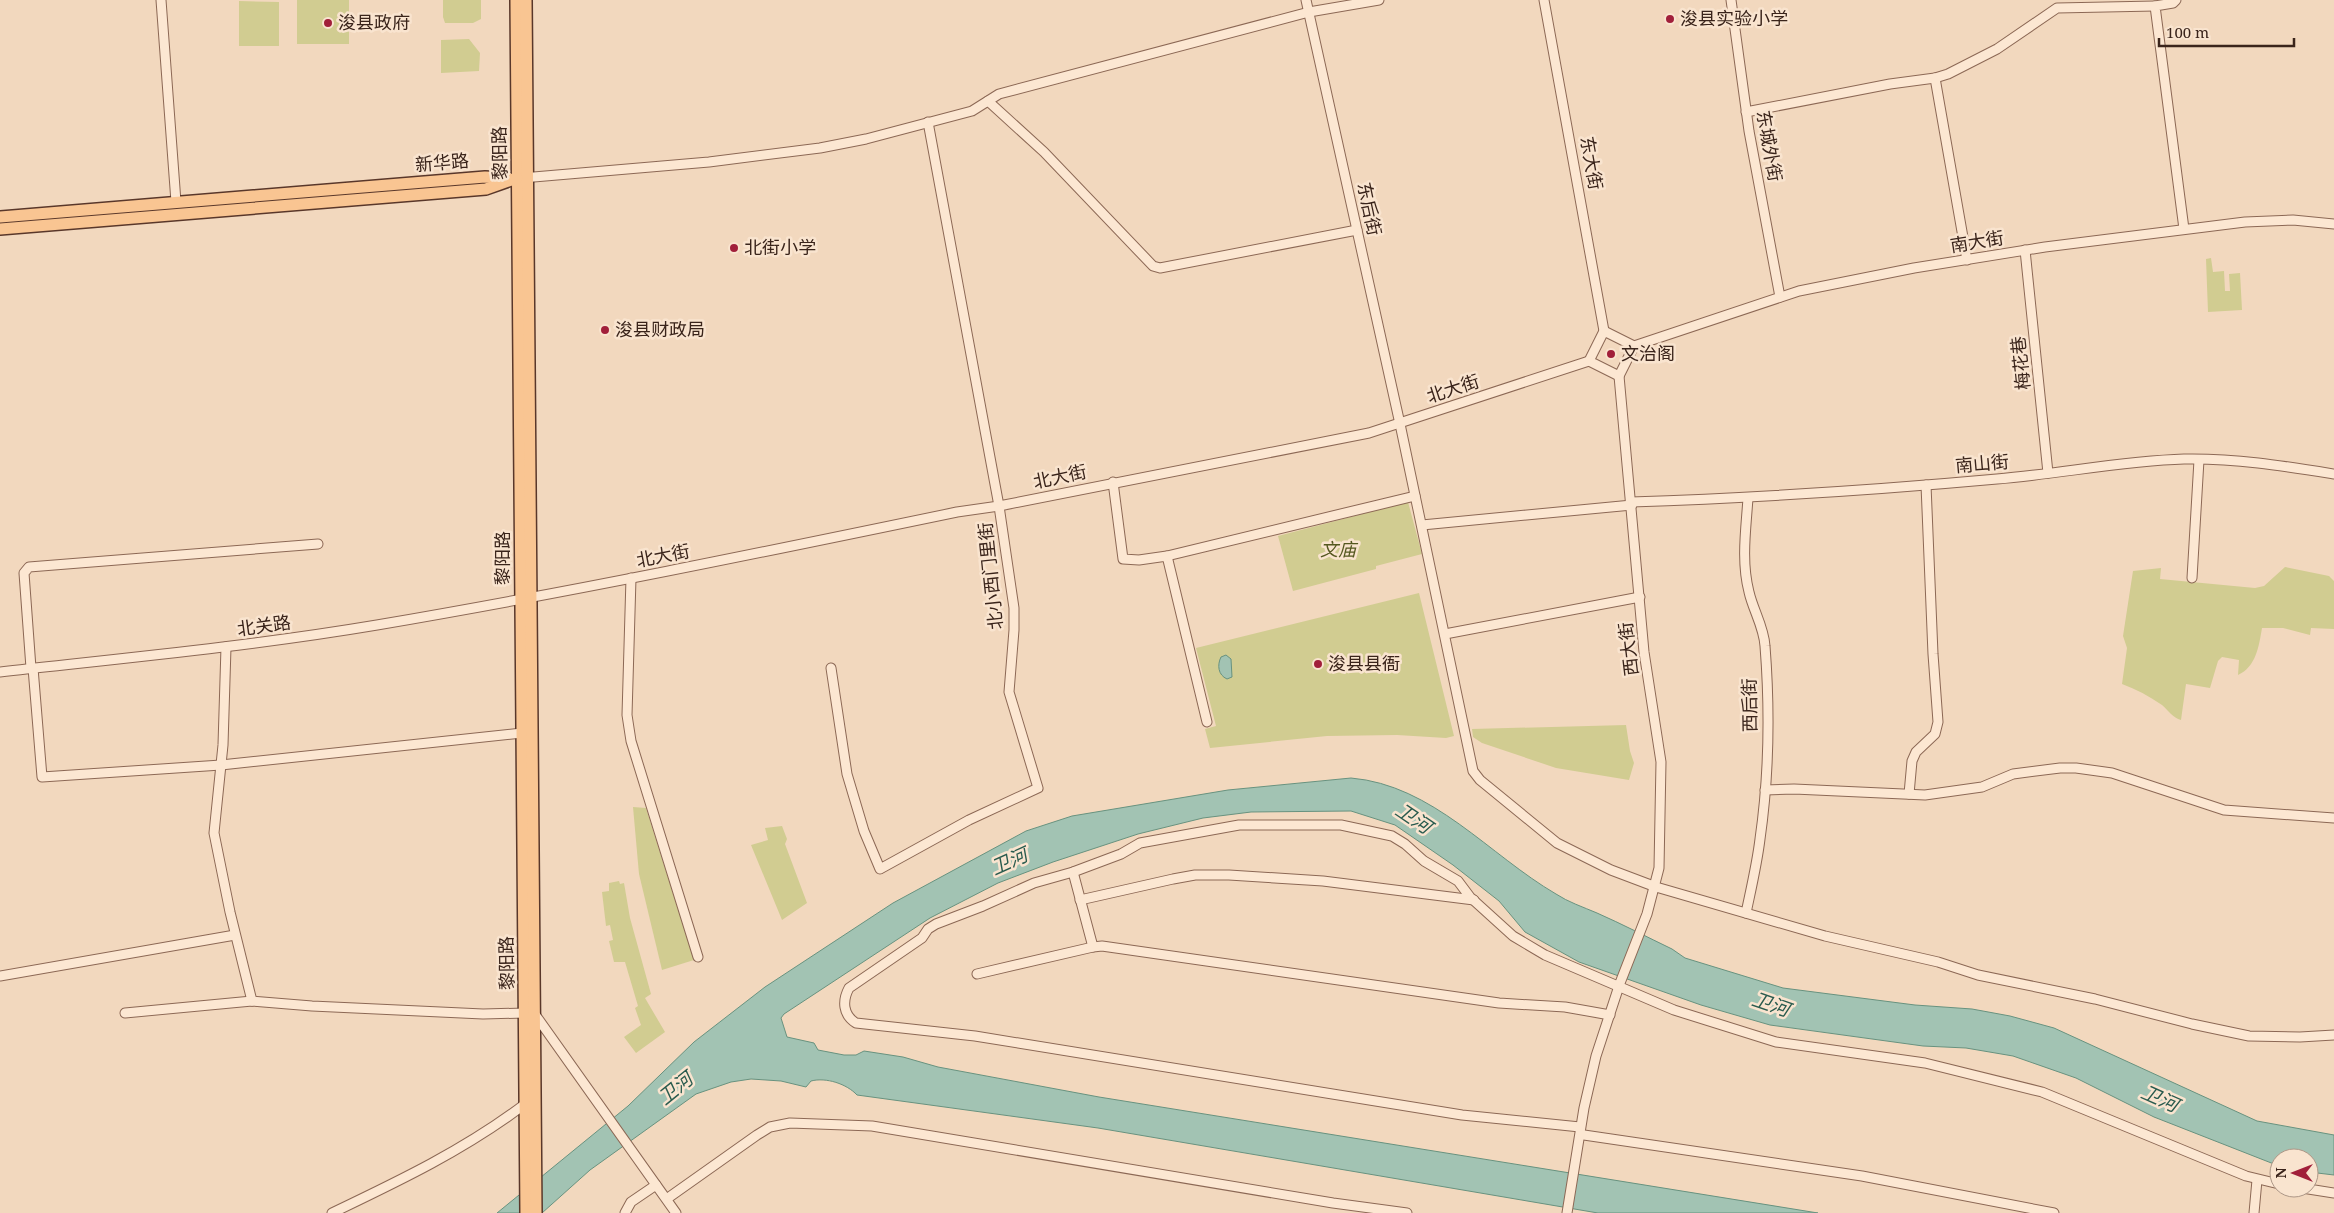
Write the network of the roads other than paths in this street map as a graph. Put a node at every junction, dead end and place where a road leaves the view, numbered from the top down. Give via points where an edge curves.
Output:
1 (161, 0) edge
2 (516, 0) edge
3 (526, 0) edge
4 (1306, 0) edge
5 (1379, 0) edge
6 (1544, 0) edge
7 (1731, 0) edge
8 (2176, 0) edge
9 (2155, 6) junction
10 (1309, 12) junction
11 (1935, 78) junction
12 (988, 101) junction
13 (1746, 112) junction
14 (928, 122) junction
15 (522, 178) junction
16 (176, 202) junction
17 (0, 217) edge
18 (2334, 224) edge
19 (0, 229) edge
20 (1357, 230) junction
21 (2184, 230) junction
22 (2025, 250) junction
23 (1967, 260) junction
24 (1780, 297) junction
25 (1604, 331) junction
26 (1634, 346) junction
27 (1589, 361) junction
28 (1619, 376) junction
29 (1400, 424) junction
30 (2198, 460) junction
31 (2048, 474) junction
32 (2334, 474) edge
33 (1114, 482) junction
34 (1926, 485) junction
35 (1415, 496) junction
36 (1748, 498) junction
37 (1631, 504) junction
38 (999, 506) junction
39 (1422, 525) junction
40 (318, 544) dead end
41 (1167, 556) junction
42 (630, 578) junction
43 (2192, 578) dead end
44 (526, 598) junction
45 (1640, 598) junction
46 (1444, 634) junction
47 (226, 647) junction
48 (32, 668) junction
49 (831, 668) dead end
50 (0, 672) edge
51 (1207, 722) dead end
52 (522, 733) junction
53 (221, 765) junction
54 (1765, 790) junction
55 (1909, 794) junction
56 (2333, 817) edge
57 (1073, 872) junction
58 (1656, 887) junction
59 (1080, 900) junction
60 (1474, 900) junction
61 (1746, 913) junction
62 (236, 935) junction
63 (1093, 947) junction
64 (698, 957) dead end
65 (977, 974) dead end
66 (0, 976) edge
67 (1619, 985) junction
68 (252, 1001) junction
69 (126, 1013) dead end
70 (529, 1013) junction
71 (1610, 1015) junction
72 (2334, 1035) edge
73 (525, 1104) junction
74 (530, 1115) junction
75 (1582, 1131) junction
76 (2257, 1180) junction
77 (2269, 1182) edge
78 (656, 1185) junction
79 (2319, 1191) edge
80 (2334, 1194) edge
81 (668, 1198) junction
82 (332, 1213) edge
83 (526, 1213) edge
84 (536, 1213) edge
85 (625, 1213) edge
86 (676, 1213) edge
87 (1407, 1213) edge
88 (1566, 1213) edge
89 (2054, 1213) edge
90 (2254, 1213) edge

1 - 16 street
2 - 15 main road, 黎阳路
3 - 15 main road, 黎阳路
4 - 10 street, 东后街
5 - 10 street
6 - 25 street, 东大街
7 - 13 street, 东城外街
8 - 9 street
9 - 11 street via 2057,8 1997,49
9 - 21 street
10 - 12 street via 999,94
10 - 20 street, 东后街
11 - 13 street
11 - 23 street
12 - 14 street via 972,111
12 - 20 street via 1044,152 1153,266 1160,268
13 - 24 street, 东城外街
14 - 15 street via 866,139 796,152
14 - 38 street, 北小西门里街
15 - 16 main road, 新华路 via 485,177
15 - 19 main road, 新华路 via 486,189
15 - 44 main road, 黎阳路
16 - 17 main road, 新华路
18 - 21 street, 南大街 via 2293,220
20 - 29 street, 东后街
21 - 22 street, 南大街
22 - 23 street, 南大街
22 - 31 street, 梅花巷
23 - 24 street, 南大街 via 1844,281
24 - 26 street, 南大街
25 - 26 street
25 - 27 street
26 - 28 street
27 - 28 street
27 - 29 street, 北大街
28 - 37 street, 西大街
29 - 33 street, 北大街 via 1335,440
29 - 35 street, 东后街
30 - 31 street, 南山街 via 2122,464
30 - 32 street, 南山街 via 2259,462
30 - 43 street
31 - 34 street, 南山街
33 - 38 street, 北大街
33 - 41 street via 1123,559
34 - 36 street, 南山街
34 - 55 street via 1938,722 1935,734 1916,752
35 - 39 street, 东后街
35 - 41 street
36 - 37 street, 南山街
36 - 54 street, 西后街 via 1745,567 1748,590 1765,644 1768,709
37 - 39 street, 南山街
37 - 45 street, 西大街
38 - 42 street, 北大街
38 - 49 street, 北小西门里街 via 1014,608 1009,692 1038,788 969,820 880,869 864,831 847,774
39 - 46 street, 东后街
40 - 48 street via 29,567 24,573
41 - 51 street
42 - 44 street, 北大街
42 - 64 street via 627,715 630,741
44 - 47 street, 北关路 via 377,625
44 - 52 main road, 黎阳路
44 - 70 main road, 黎阳路
45 - 46 street
45 - 58 street, 西大街 via 1644,652 1661,762
46 - 58 street, 东后街 via 1473,771 1480,780 1557,843 1611,870
47 - 48 street, 北关路
47 - 53 street
48 - 50 street, 北关路
48 - 53 street via 42,777
52 - 53 street
52 - 70 main road, 黎阳路
53 - 62 street via 214,833
54 - 55 street
54 - 61 street, 西后街 via 1760,840
55 - 56 street via 1938,794 1982,787 2012,774 2076,768 2112,774 2224,810
57 - 59 street
57 - 60 street via 1121,854 1140,843 1178,835 1239,825 1341,825 1392,836 1424,861 1458,881
57 - 75 street via 1034,883 928,929 922,938 849,988 845,1009 851,1020 975,1036 1462,1115
58 - 61 street, 东后街
58 - 67 street, 西大街
59 - 60 street via 1195,875 1323,881
59 - 63 street
60 - 67 street via 1514,936 1545,955
61 - 72 street, 东后街 via 1978,975 2095,998 2249,1036
62 - 66 street
62 - 68 street
63 - 65 street
63 - 71 street via 1204,959 1499,1003 1565,1007
67 - 71 street, 西大街
67 - 76 street via 1674,1010 1776,1042 1925,1063 2042,1092
68 - 69 street
68 - 70 street via 321,1007
70 - 73 main road, 黎阳路
70 - 74 main road, 黎阳路
70 - 78 street
71 - 75 street, 西大街 via 1596,1056
73 - 74 main road, 黎阳路
73 - 82 street via 496,1126 431,1164
74 - 83 main road
74 - 84 main road
75 - 88 street, 西大街
75 - 89 street via 1862,1176
76 - 77 street
76 - 90 street
78 - 81 street
78 - 85 street via 630,1202
79 - 80 street
81 - 86 street
81 - 87 street via 770,1127 790,1124 872,1126

